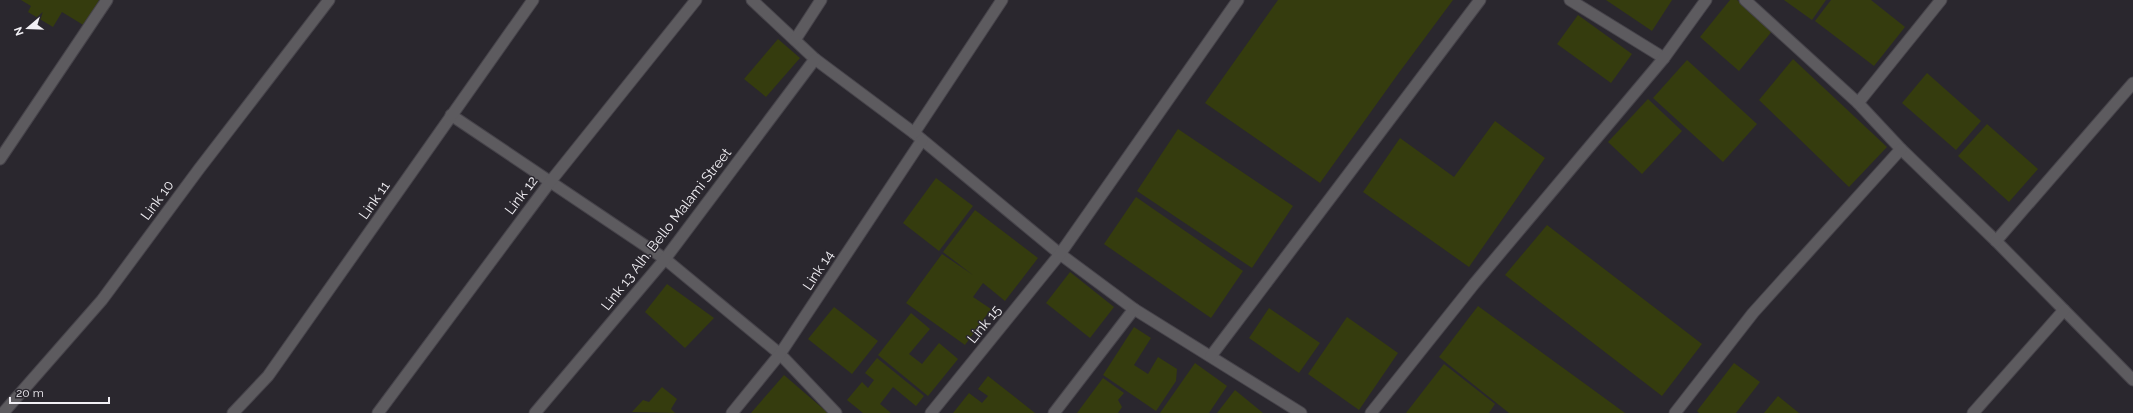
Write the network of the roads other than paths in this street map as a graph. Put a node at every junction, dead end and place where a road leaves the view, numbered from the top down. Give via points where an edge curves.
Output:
1 (107, 0) edge
2 (329, 0) edge
3 (533, 0) edge
4 (696, 0) edge
5 (752, 0) edge
6 (821, 0) edge
7 (1002, 0) edge
8 (1238, 0) edge
9 (1480, 0) edge
10 (1570, 0) edge
11 (1706, 0) edge
12 (1745, 0) edge
13 (1941, 0) edge
14 (795, 40) junction
15 (1664, 58) junction
16 (815, 59) junction
17 (2132, 86) edge
18 (1858, 103) junction
19 (451, 115) junction
20 (918, 136) junction
21 (1901, 149) junction
22 (0, 159) edge
23 (550, 182) junction
24 (1996, 241) junction
25 (1060, 254) junction
26 (665, 259) junction
27 (1134, 309) junction
28 (2064, 310) junction
29 (780, 354) junction
30 (1211, 356) junction
31 (2133, 380) edge
32 (3, 413) edge
33 (233, 413) edge
34 (378, 413) edge
35 (535, 413) edge
36 (732, 413) edge
37 (836, 413) edge
38 (931, 413) edge
39 (1054, 413) edge
40 (1302, 413) edge
41 (1370, 413) edge
42 (1675, 413) edge
43 (1973, 413) edge

1 - 22 street
2 - 32 street, Link 10 via 102,300
3 - 19 street, Link 11
4 - 23 street, Link 12
5 - 14 street
6 - 14 street
7 - 20 street, Link 14
8 - 25 street, Link 15
9 - 30 street
10 - 15 street
11 - 15 street
12 - 18 street
13 - 18 street
14 - 16 street
15 - 41 street via 1474,284
16 - 20 street
16 - 26 street, Link 13 Alh. Bello Malami Street
17 - 24 street
18 - 21 street
19 - 23 street
19 - 33 street, Link 11 via 268,376
20 - 25 street
20 - 29 street, Link 14
21 - 24 street
21 - 42 street via 1753,313
23 - 26 street
23 - 34 street, Link 12
24 - 28 street
25 - 27 street
25 - 38 street, Link 15
26 - 29 street
26 - 35 street, Link 13 Alh. Bello Malami Street
27 - 30 street
27 - 39 street
28 - 31 street
28 - 43 street
29 - 36 street, Link 14
29 - 37 street
30 - 40 street

